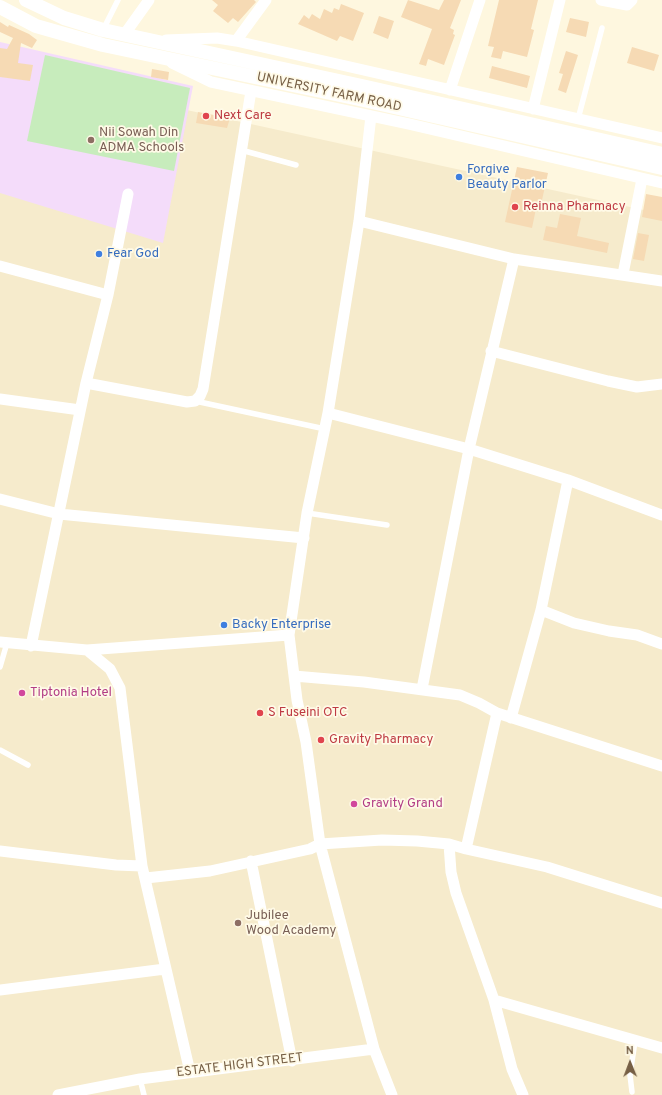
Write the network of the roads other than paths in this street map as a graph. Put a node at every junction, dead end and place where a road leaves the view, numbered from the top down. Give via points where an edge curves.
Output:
1 (26, 0) edge
2 (118, 0) edge
3 (149, 0) edge
4 (266, 0) edge
5 (480, 0) edge
6 (560, 0) edge
7 (602, 0) edge
8 (632, 0) edge
9 (0, 7) edge
10 (602, 28) dead end
11 (103, 30) junction
12 (124, 35) junction
13 (154, 41) junction
14 (236, 41) junction
15 (158, 56) junction
16 (450, 90) junction
17 (251, 91) junction
18 (533, 109) junction
19 (371, 116) junction
20 (578, 119) junction
21 (662, 138) edge
22 (241, 150) junction
23 (662, 154) edge
24 (296, 165) dead end
25 (662, 168) edge
26 (642, 179) junction
27 (662, 184) edge
28 (128, 194) dead end
29 (360, 221) junction
30 (514, 259) junction
31 (0, 266) edge
32 (623, 274) junction
33 (662, 281) edge
34 (108, 295) junction
35 (492, 350) junction
36 (86, 383) junction
37 (662, 384) edge
38 (0, 399) edge
39 (195, 401) junction
40 (80, 410) junction
41 (328, 413) junction
42 (325, 429) junction
43 (469, 449) junction
44 (568, 480) junction
45 (0, 499) edge
46 (307, 513) junction
47 (59, 514) junction
48 (662, 515) edge
49 (387, 525) dead end
50 (304, 538) junction
51 (542, 610) junction
52 (289, 635) junction
53 (4, 643) edge
54 (662, 644) edge
55 (31, 646) junction
56 (88, 650) junction
57 (0, 667) edge
58 (294, 676) junction
59 (422, 690) junction
60 (496, 714) junction
61 (511, 718) junction
62 (0, 750) edge
63 (28, 765) dead end
64 (662, 766) edge
65 (320, 844) junction
66 (449, 844) junction
67 (466, 849) junction
68 (0, 851) edge
69 (251, 861) junction
70 (142, 866) junction
71 (146, 878) junction
72 (662, 903) edge
73 (165, 969) junction
74 (0, 990) edge
75 (494, 1000) junction
76 (635, 1040) junction
77 (661, 1045) edge
78 (374, 1049) junction
79 (292, 1060) junction
80 (190, 1072) junction
81 (140, 1079) junction
82 (632, 1092) dead end
83 (58, 1095) edge
84 (144, 1095) edge
85 (392, 1095) edge
86 (523, 1095) edge

1 - 11 street, UNIVERSITY FARM ROAD via 64,18
2 - 11 lane
3 - 12 street
4 - 14 street
5 - 16 street
6 - 18 street
7 - 8 street via 627,4
9 - 15 street, UNIVERSITY FARM ROAD via 36,26 103,45
10 - 20 lane
11 - 12 street, UNIVERSITY FARM ROAD
12 - 13 street, UNIVERSITY FARM ROAD
13 - 14 street via 217,38
13 - 23 street, UNIVERSITY FARM ROAD
14 - 16 street
15 - 17 street via 210,82
15 - 25 street, UNIVERSITY FARM ROAD
16 - 18 street
17 - 19 street
17 - 22 street
18 - 20 street
19 - 26 street
19 - 29 street
20 - 21 street
22 - 24 lane
22 - 39 street via 203,390
26 - 27 street
26 - 32 street
28 - 34 street
29 - 30 street
29 - 41 street
30 - 32 street
30 - 35 street
31 - 34 street
32 - 33 street
34 - 36 street
35 - 37 street via 546,366 637,387
35 - 43 street
36 - 39 street via 187,402
36 - 40 street
38 - 40 street
39 - 42 lane
40 - 47 street
41 - 42 street
41 - 43 street
42 - 46 street
43 - 44 street
43 - 59 street
44 - 48 street
44 - 51 street
45 - 47 street
46 - 49 lane
46 - 50 street
47 - 50 street
47 - 55 street
50 - 52 street
51 - 54 street via 574,623 637,635
51 - 61 street
52 - 56 street
52 - 58 street
53 - 55 street
53 - 57 lane
55 - 56 street
56 - 70 street via 110,669 120,688
58 - 59 street
58 - 65 street
59 - 60 street via 460,696 479,703
60 - 61 street
60 - 67 street
61 - 64 street
62 - 63 lane
65 - 66 street via 382,840
65 - 69 street via 310,849
65 - 78 street
66 - 67 street
66 - 75 street via 456,893
67 - 72 street via 547,867
68 - 70 street
69 - 71 street via 210,871
69 - 79 street
70 - 71 street
71 - 73 street
73 - 74 street
73 - 80 street
75 - 76 street
75 - 86 street via 512,1069
76 - 77 street
76 - 82 lane via 630,1075
78 - 79 street, ESTATE HIGH STREET
78 - 85 street
79 - 80 street, ESTATE HIGH STREET
80 - 81 street, ESTATE HIGH STREET
81 - 83 street, ESTATE HIGH STREET
81 - 84 lane

